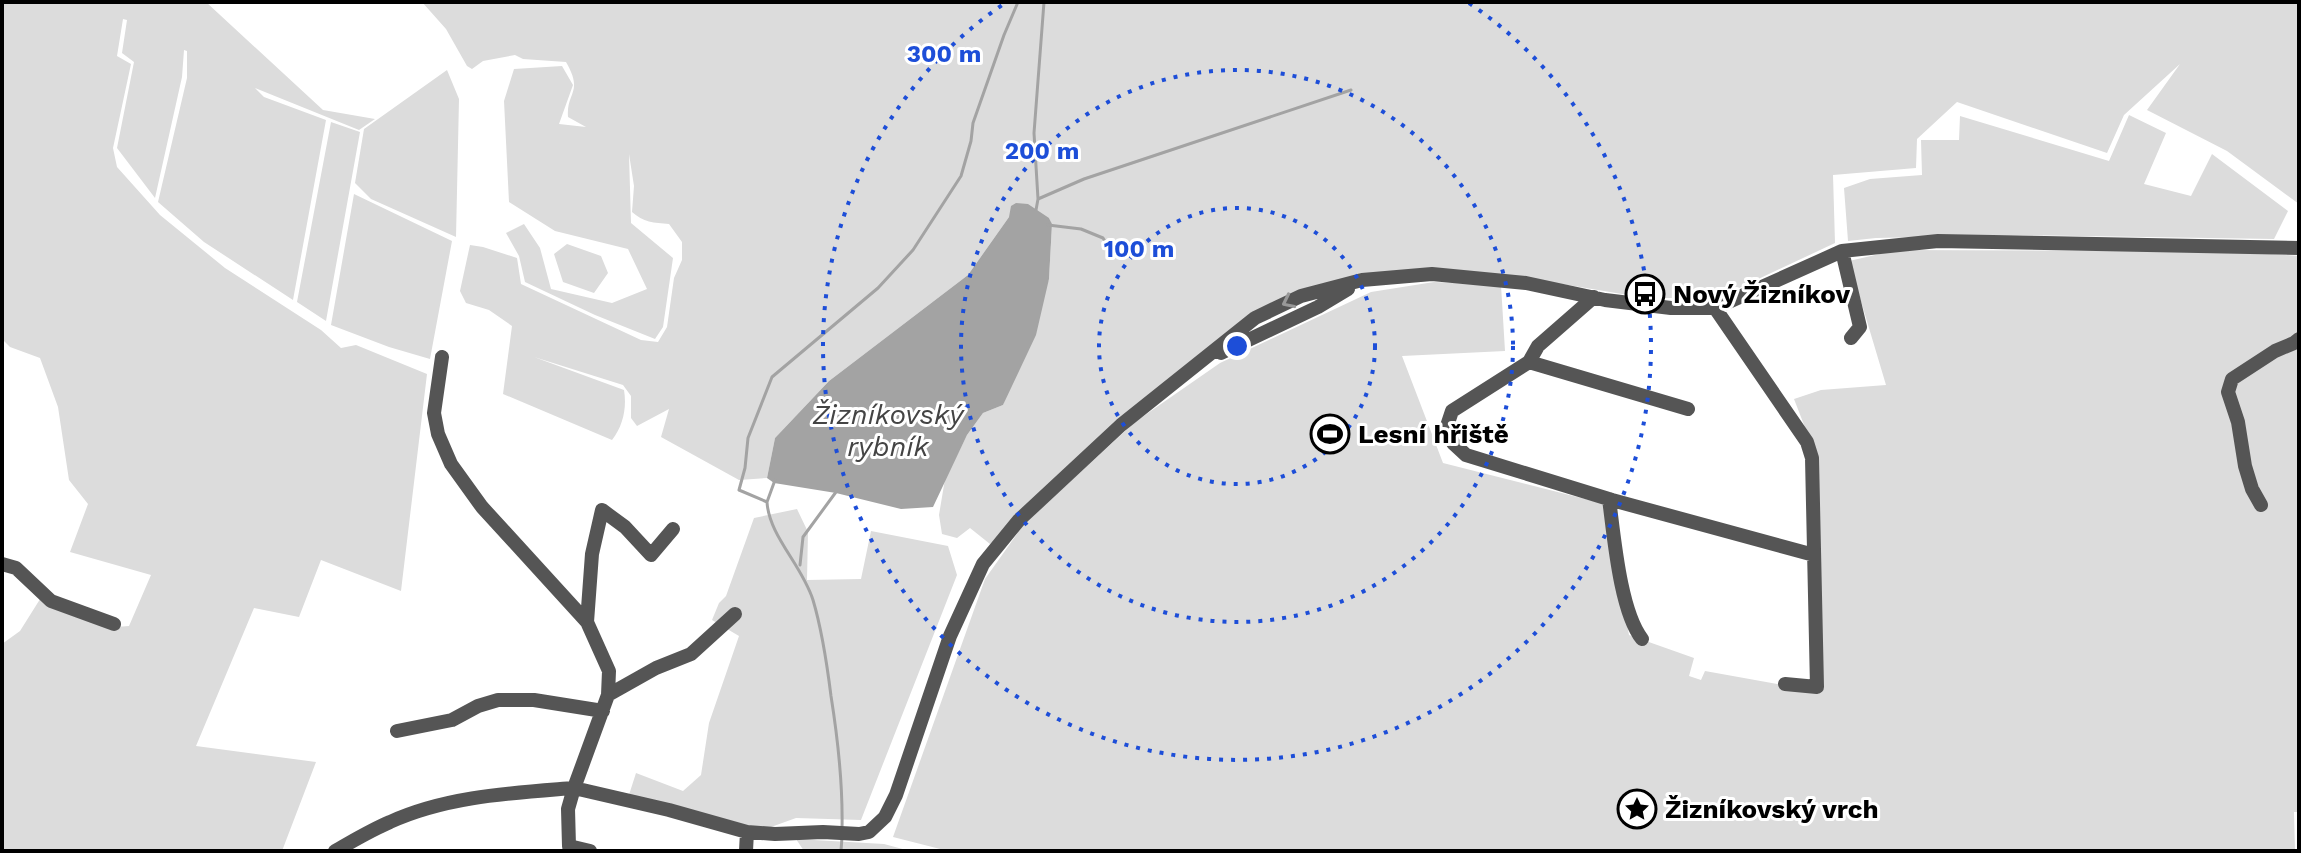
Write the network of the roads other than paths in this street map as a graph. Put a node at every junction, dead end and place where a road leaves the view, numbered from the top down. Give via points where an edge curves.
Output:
1 (2296, 247) edge
2 (1842, 251) junction
3 (1594, 297) junction
4 (1715, 308) junction
5 (1851, 338) dead end
6 (2299, 339) edge
7 (442, 357) dead end
8 (1529, 362) junction
9 (1688, 409) dead end
10 (1609, 499) junction
11 (2261, 505) dead end
12 (673, 529) dead end
13 (1814, 555) junction
14 (2, 564) edge
15 (735, 614) dead end
16 (587, 622) junction
17 (114, 624) dead end
18 (1642, 639) dead end
19 (1785, 684) dead end
20 (608, 695) junction
21 (603, 711) junction
22 (397, 731) dead end
23 (574, 788) junction
24 (747, 832) junction
25 (335, 851) edge
26 (590, 851) edge
27 (746, 851) edge

1 - 2 street via 1938,241
2 - 4 street
2 - 5 street via 1860,327
3 - 4 street
3 - 8 street via 1538,346
3 - 24 street via 1526,283 1432,274 1362,280 1202,362 1121,425 1019,520 983,564 950,636 885,817 859,834
4 - 13 street via 1807,442 1812,458
6 - 11 street via 2232,379 2228,392 2245,466
7 - 16 street via 434,413 451,464 482,507
8 - 9 street
8 - 10 street via 1452,411 1447,426 1453,443 1466,455
10 - 13 street
10 - 18 street via 1624,593
12 - 16 street via 651,555 602,510 592,554
13 - 19 street via 1817,687
14 - 17 street via 16,568 51,601
15 - 20 street via 691,654
16 - 20 street via 609,671
20 - 21 street
21 - 22 street via 498,700 452,720
21 - 23 street
23 - 24 street
23 - 25 street via 495,794 427,809 390,821
23 - 26 street via 568,809 569,846
24 - 27 street

